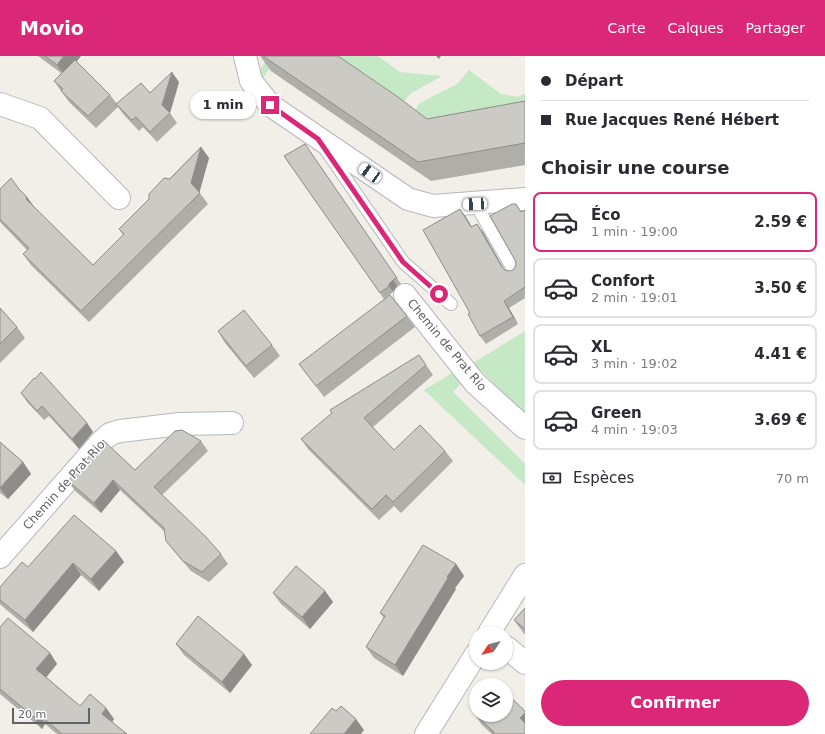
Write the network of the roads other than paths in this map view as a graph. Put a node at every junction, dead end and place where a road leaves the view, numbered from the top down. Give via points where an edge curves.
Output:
1 (245, 56) edge
2 (0, 104) edge
3 (318, 139) junction
4 (119, 198) dead end
5 (525, 199) edge
6 (475, 204) junction
7 (514, 271) edge
8 (405, 295) dead end
9 (451, 304) dead end
10 (232, 422) dead end
11 (525, 428) edge
12 (0, 557) edge
13 (525, 575) edge
14 (494, 626) edge
15 (513, 653) edge
16 (525, 664) edge
17 (469, 665) edge
18 (426, 734) edge

1 - 3 street via 251,81 270,105
2 - 4 street via 40,118
3 - 6 street via 408,199 433,206
3 - 9 lane via 403,262
5 - 6 street
6 - 7 lane
8 - 11 street, Chemin de Prat Rio via 475,383
10 - 12 street, Chemin de Prat Rio via 180,424 110,434
13 - 14 street
15 - 16 street
17 - 18 street

